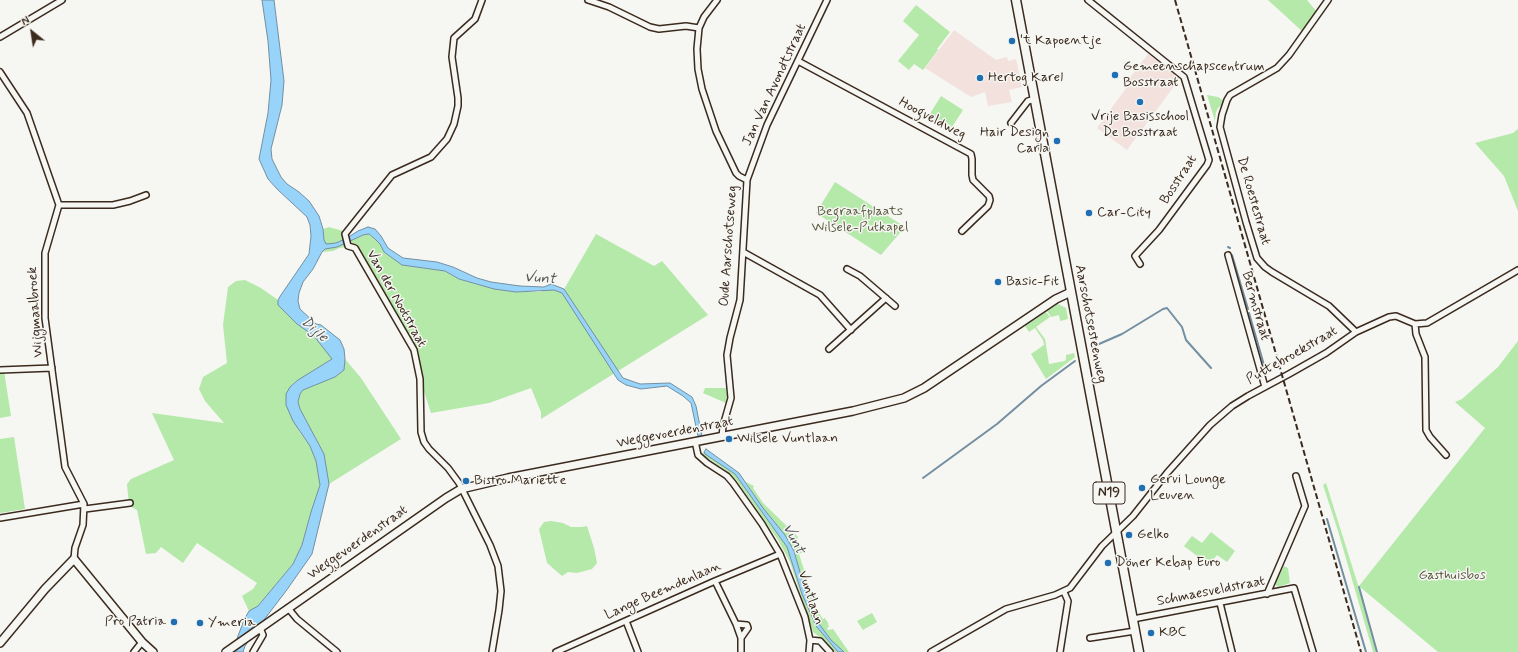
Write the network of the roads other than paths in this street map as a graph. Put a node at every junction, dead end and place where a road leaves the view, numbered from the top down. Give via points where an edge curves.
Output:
1 (62, 0) edge
2 (482, 0) edge
3 (588, 0) edge
4 (717, 0) edge
5 (827, 0) edge
6 (1016, 0) edge
7 (1088, 0) edge
8 (1328, 0) edge
9 (699, 28) junction
10 (0, 37) edge
11 (798, 61) junction
12 (0, 72) edge
13 (1034, 99) junction
14 (1011, 123) dead end
15 (747, 180) junction
16 (146, 195) dead end
17 (59, 205) junction
18 (962, 231) dead end
19 (742, 252) junction
20 (1228, 255) dead end
21 (1140, 264) dead end
22 (847, 269) dead end
23 (1518, 270) edge
24 (1071, 292) junction
25 (886, 298) junction
26 (895, 306) dead end
27 (1415, 324) junction
28 (851, 330) junction
29 (1356, 332) junction
30 (829, 349) dead end
31 (52, 368) junction
32 (0, 370) edge
33 (1265, 387) junction
34 (722, 437) junction
35 (699, 441) junction
36 (1446, 455) dead end
37 (1296, 476) dead end
38 (461, 489) junction
39 (130, 503) dead end
40 (85, 506) junction
41 (0, 518) edge
42 (1116, 532) junction
43 (780, 554) junction
44 (74, 559) junction
45 (715, 581) junction
46 (1064, 592) junction
47 (1267, 594) junction
48 (1220, 603) junction
49 (288, 608) junction
50 (1133, 618) junction
51 (626, 620) junction
52 (736, 624) junction
53 (262, 626) junction
54 (1135, 631) junction
55 (741, 638) junction
56 (1090, 638) dead end
57 (810, 640) junction
58 (142, 642) junction
59 (0, 643) edge
60 (741, 651) dead end
61 (134, 652) edge
62 (153, 652) edge
63 (226, 652) edge
64 (252, 652) edge
65 (337, 652) edge
66 (492, 652) edge
67 (556, 652) edge
68 (638, 652) edge
69 (809, 652) edge
70 (830, 652) edge
71 (931, 652) edge
72 (1060, 652) edge
73 (1139, 652) edge
74 (1232, 652) edge
75 (1312, 652) edge

1 - 10 street
2 - 38 street, Van der Nootstraat via 475,18 454,38 452,57 458,106 447,139 431,157 392,175 345,235 348,245 355,248 414,350 420,379 421,432 424,442 453,474
3 - 9 street via 650,27
4 - 9 street, Oude Aarschotseweg
5 - 11 street, Jan Van Avondtstraat
6 - 13 main road, Aarschotsesteenweg / N19
7 - 21 street, Bosstraat via 1184,77 1208,160 1207,165 1159,230 1135,256
8 - 29 street, De Roestestraat via 1277,68 1230,95 1220,127 1257,258 1272,272 1329,306
9 - 15 street, Oude Aarschotseweg via 697,49 702,89 716,131 736,173
11 - 15 street, Jan Van Avondtstraat via 767,125
11 - 18 street, Hoogveldweg via 971,154 973,180 990,200 988,206
12 - 17 street via 27,113
13 - 14 street via 1028,101
13 - 24 main road, Aarschotsesteenweg / N19
15 - 19 street, Oude Aarschotseweg
16 - 17 street via 113,205
17 - 31 street, Wijgmaalbroek via 44,259 45,318
19 - 28 street via 820,295
19 - 34 street, Oude Aarschotseweg via 740,300 727,355 731,398
20 - 33 street, Bermstraat
22 - 25 street via 860,276
23 - 27 street via 1431,321
24 - 34 street, Weggevoerdenstraat via 1056,299 924,388 904,398 853,412
24 - 42 main road, Aarschotsesteenweg / N19
25 - 26 street
25 - 28 street
27 - 29 street, Puttebroekstraat via 1399,317 1389,317
27 - 36 street via 1425,357 1426,430
28 - 30 street
29 - 33 street, Puttebroekstraat via 1326,353
31 - 32 street
31 - 40 street, Wijgmaalbroek via 65,467
33 - 42 street, Puttebroekstraat via 1232,406 1210,425 1133,516
34 - 35 street, Weggevoerdenstraat
35 - 38 street, Weggevoerdenstraat
35 - 43 street, Vuntlaan via 698,455 733,482
37 - 47 street via 1305,506
38 - 49 street, Weggevoerdenstraat
38 - 66 street, Van der Nootstraat via 498,566 501,591
39 - 40 street
40 - 41 street
40 - 44 street via 83,526
42 - 46 street, Puttebroekstraat
42 - 50 main road, Aarschotsesteenweg / N19
43 - 45 street, Lange Beemdenlaan
43 - 57 street, Vuntlaan via 805,617
44 - 58 street
44 - 59 street
45 - 51 street, Lange Beemdenlaan
45 - 52 street
46 - 71 street via 1006,610
46 - 72 street via 1068,601
47 - 48 street, Schmaesveldstraat
47 - 75 street, Schmaesveldstraat via 1294,588
48 - 50 street, Schmaesveldstraat
48 - 74 street
49 - 53 street, Weggevoerdenstraat
49 - 65 street via 297,619
50 - 54 main road, Aarschotsesteenweg / N19
51 - 67 street, Lange Beemdenlaan
51 - 68 street
52 - 55 street
52 - 55 street via 747,625 748,628
53 - 63 street, Weggevoerdenstraat
53 - 64 street via 263,634
54 - 56 street
54 - 73 main road, Aarschotsesteenweg / N19
55 - 60 street
57 - 69 street, Vuntlaan
57 - 70 street via 820,641
58 - 61 street
58 - 62 street

